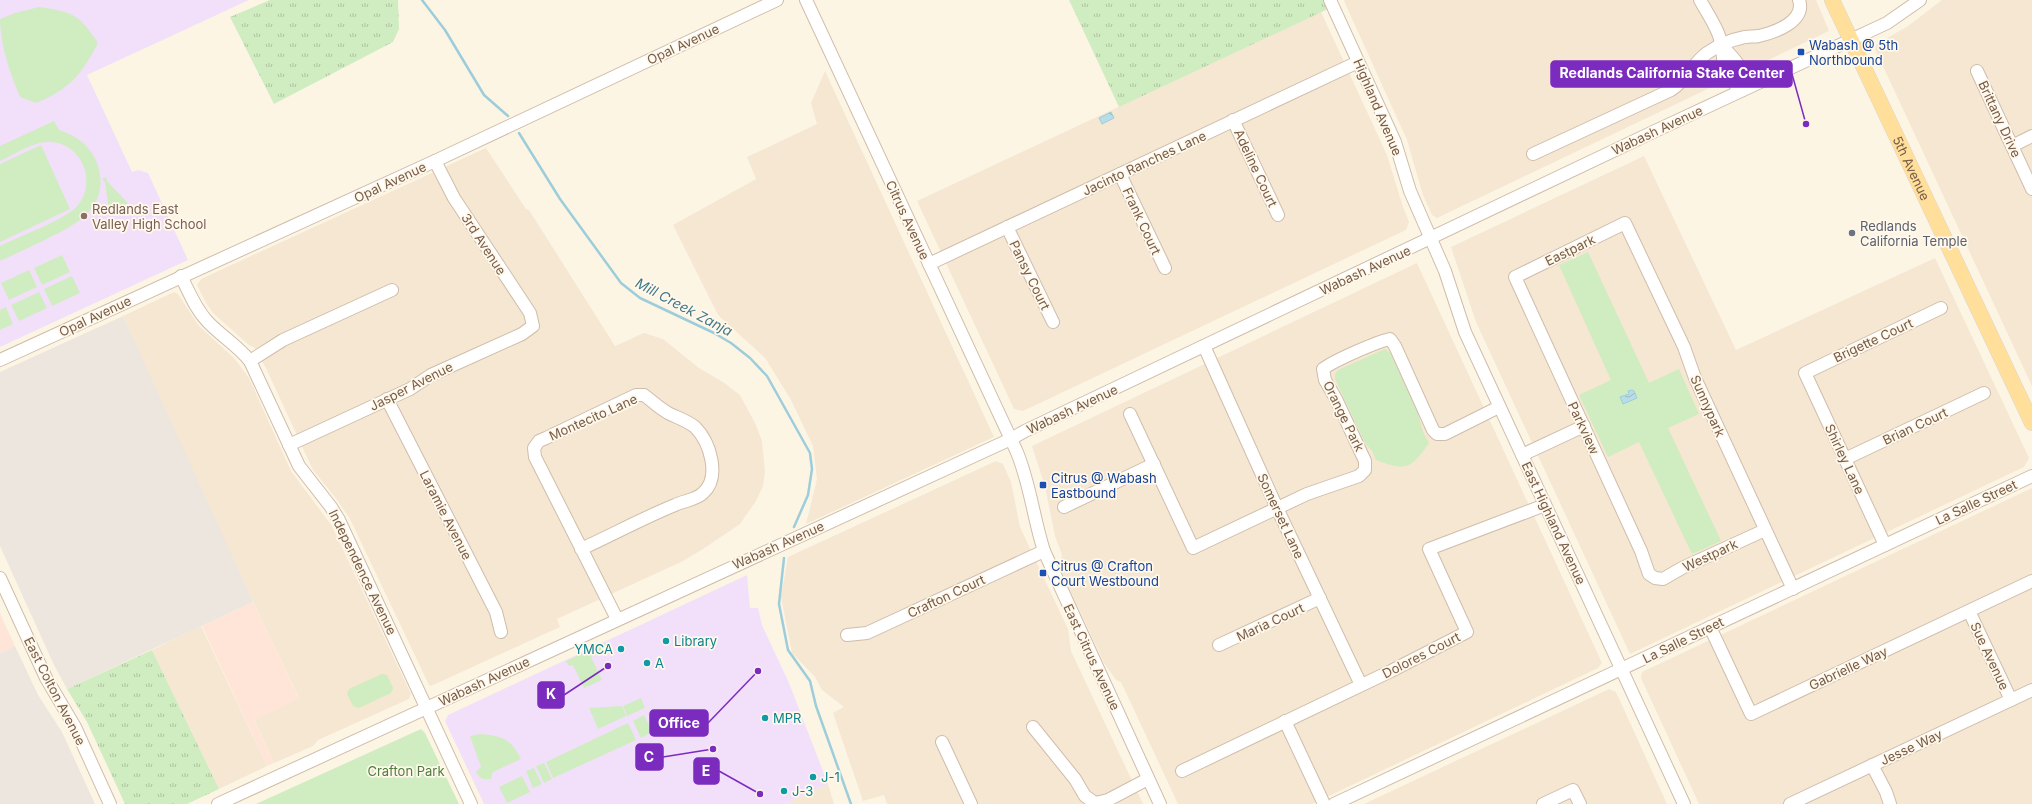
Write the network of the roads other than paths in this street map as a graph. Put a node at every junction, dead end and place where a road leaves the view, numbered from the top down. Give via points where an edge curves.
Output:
1 (777, 0) edge
2 (806, 0) edge
3 (1330, 0) edge
4 (1700, 0) edge
5 (1800, 0) edge
6 (1832, 0) edge
7 (1920, 0) edge
8 (1850, 40) junction
9 (1722, 46) junction
10 (1358, 62) junction
11 (1977, 71) dead end
12 (1742, 90) junction
13 (1233, 120) junction
14 (2032, 136) edge
15 (2012, 146) junction
16 (1532, 154) dead end
17 (435, 161) junction
18 (1120, 174) junction
19 (2032, 189) edge
20 (1278, 215) dead end
21 (1625, 223) joint
22 (1007, 227) junction
23 (1430, 239) junction
24 (929, 264) junction
25 (1165, 268) dead end
26 (181, 276) junction
27 (1515, 277) joint
28 (392, 290) dead end
29 (1941, 308) dead end
30 (1053, 322) dead end
31 (533, 326) joint
32 (1204, 346) junction
33 (0, 360) edge
34 (250, 361) junction
35 (1805, 373) joint
36 (1984, 393) dead end
37 (387, 399) junction
38 (1499, 407) junction
39 (1130, 414) dead end
40 (2032, 422) edge
41 (1584, 426) junction
42 (1011, 439) junction
43 (289, 445) junction
44 (1522, 455) junction
45 (1845, 459) junction
46 (1154, 464) junction
47 (2032, 476) edge
48 (1545, 505) junction
49 (1064, 507) dead end
50 (1277, 508) junction
51 (1765, 530) junction
52 (1885, 545) junction
53 (581, 550) junction
54 (1044, 551) junction
55 (0, 578) edge
56 (1655, 578) joint
57 (2032, 581) edge
58 (1793, 589) junction
59 (1320, 598) junction
60 (1969, 611) junction
61 (617, 620) junction
62 (1710, 627) junction
63 (501, 632) dead end
64 (847, 635) dead end
65 (1219, 645) dead end
66 (1622, 670) junction
67 (1362, 685) junction
68 (2032, 690) edge
69 (2011, 700) junction
70 (427, 707) junction
71 (1285, 721) junction
72 (1033, 726) dead end
73 (942, 742) dead end
74 (1872, 765) junction
75 (1182, 771) dead end
76 (1148, 779) junction
77 (110, 804) edge
78 (218, 804) edge
79 (471, 804) edge
80 (971, 804) edge
81 (1160, 804) edge
82 (1324, 804) edge
83 (1334, 804) edge
84 (1544, 804) edge
85 (1580, 804) edge
86 (1684, 804) edge
87 (1790, 804) edge
88 (1890, 804) edge

1 - 17 street, Opal Avenue
2 - 24 street, Citrus Avenue
3 - 10 street, Highland Avenue
4 - 9 street via 1718,33
5 - 9 street via 1800,14 1797,18 1759,36 1740,38
6 - 8 main road, 5th Avenue
7 - 8 street, Wabash Avenue via 1888,23
8 - 12 street, Wabash Avenue
8 - 40 main road, 5th Avenue
9 - 12 street via 1724,68 1730,82
9 - 16 street via 1707,53 1681,84 1671,90
10 - 13 street, Jacinto Ranches Lane
10 - 23 street, Highland Avenue via 1395,142 1410,191
11 - 15 street, Brittany Drive
12 - 23 street, Wabash Avenue
13 - 18 street, Jacinto Ranches Lane
13 - 20 street, Adeline Court
14 - 15 street
15 - 19 street, Brittany Drive
17 - 26 street, Opal Avenue
17 - 31 street, 3rd Avenue via 454,198 530,313
18 - 22 street, Jacinto Ranches Lane
18 - 25 street, Frank Court
21 - 27 street, Eastpark
21 - 51 street, Sunnypark via 1684,347 1695,378
22 - 24 street, Jacinto Ranches Lane
22 - 30 street, Pansy Court
23 - 32 street, Wabash Avenue
23 - 38 street, East Highland Avenue via 1445,271 1465,332
24 - 42 street, Citrus Avenue
26 - 33 street, Opal Avenue
26 - 34 street, Independence Avenue via 200,313
27 - 41 street, Parkview
28 - 34 street via 282,340
29 - 35 street, Brigette Court
31 - 37 street, Jasper Avenue via 522,334 431,375 410,389
32 - 42 street, Wabash Avenue
32 - 50 street, Somerset Lane
34 - 43 street, Independence Avenue
35 - 45 street, Shirley Lane
36 - 45 street, Brian Court
37 - 43 street, Jasper Avenue
37 - 63 street, Laramie Avenue via 496,612
38 - 44 street, East Highland Avenue
38 - 50 street, Orange Park via 1445,434 1437,434 1390,340 1380,341 1330,363 1323,370 1324,380 1336,399 1365,461 1365,470 1359,476 1307,494
39 - 46 street
41 - 44 street
41 - 56 street, Parkview via 1649,574
42 - 54 street, East Citrus Avenue via 1025,474 1034,519
42 - 61 street, Wabash Avenue
43 - 70 street, Independence Avenue via 302,470 339,520
44 - 48 street, East Highland Avenue
45 - 52 street, Shirley Lane
46 - 49 street
46 - 50 street via 1193,548
47 - 52 street, La Salle Street
48 - 66 street, East Highland Avenue
48 - 67 street, Dolores Court via 1429,550 1466,632
50 - 59 street, Somerset Lane
51 - 56 street, Westpark via 1663,579
51 - 58 street, Sunnypark
52 - 58 street, La Salle Street
53 - 53 street, Montecito Lane via 535,457 534,448 539,442 636,396 644,395 670,414 685,419 696,428 708,446 712,472 710,483 702,494
53 - 61 street, Montecito Lane
54 - 64 street, Crafton Court via 867,634
54 - 76 street, East Citrus Avenue
55 - 77 street, East Colton Avenue via 46,678 75,727
57 - 60 street, Gabrielle Way
58 - 62 street, La Salle Street
59 - 65 street, Maria Court
59 - 67 street, Somerset Lane
60 - 62 street, Gabrielle Way via 1751,714
60 - 69 street, Sue Avenue
61 - 70 street, Wabash Avenue
62 - 66 street, La Salle Street
66 - 83 street, La Salle Street
66 - 86 street, East Highland Avenue
67 - 71 street, Dolores Court
68 - 69 street, Jesse Way
69 - 74 street, Jesse Way
70 - 78 street, Wabash Avenue
70 - 79 street, Independence Avenue
71 - 75 street, Dolores Court
71 - 82 street
72 - 76 street via 1066,766 1085,796 1095,803 1108,800
73 - 80 street
74 - 87 street, Jesse Way
74 - 88 street
76 - 81 street, East Citrus Avenue
84 - 85 street via 1573,790

